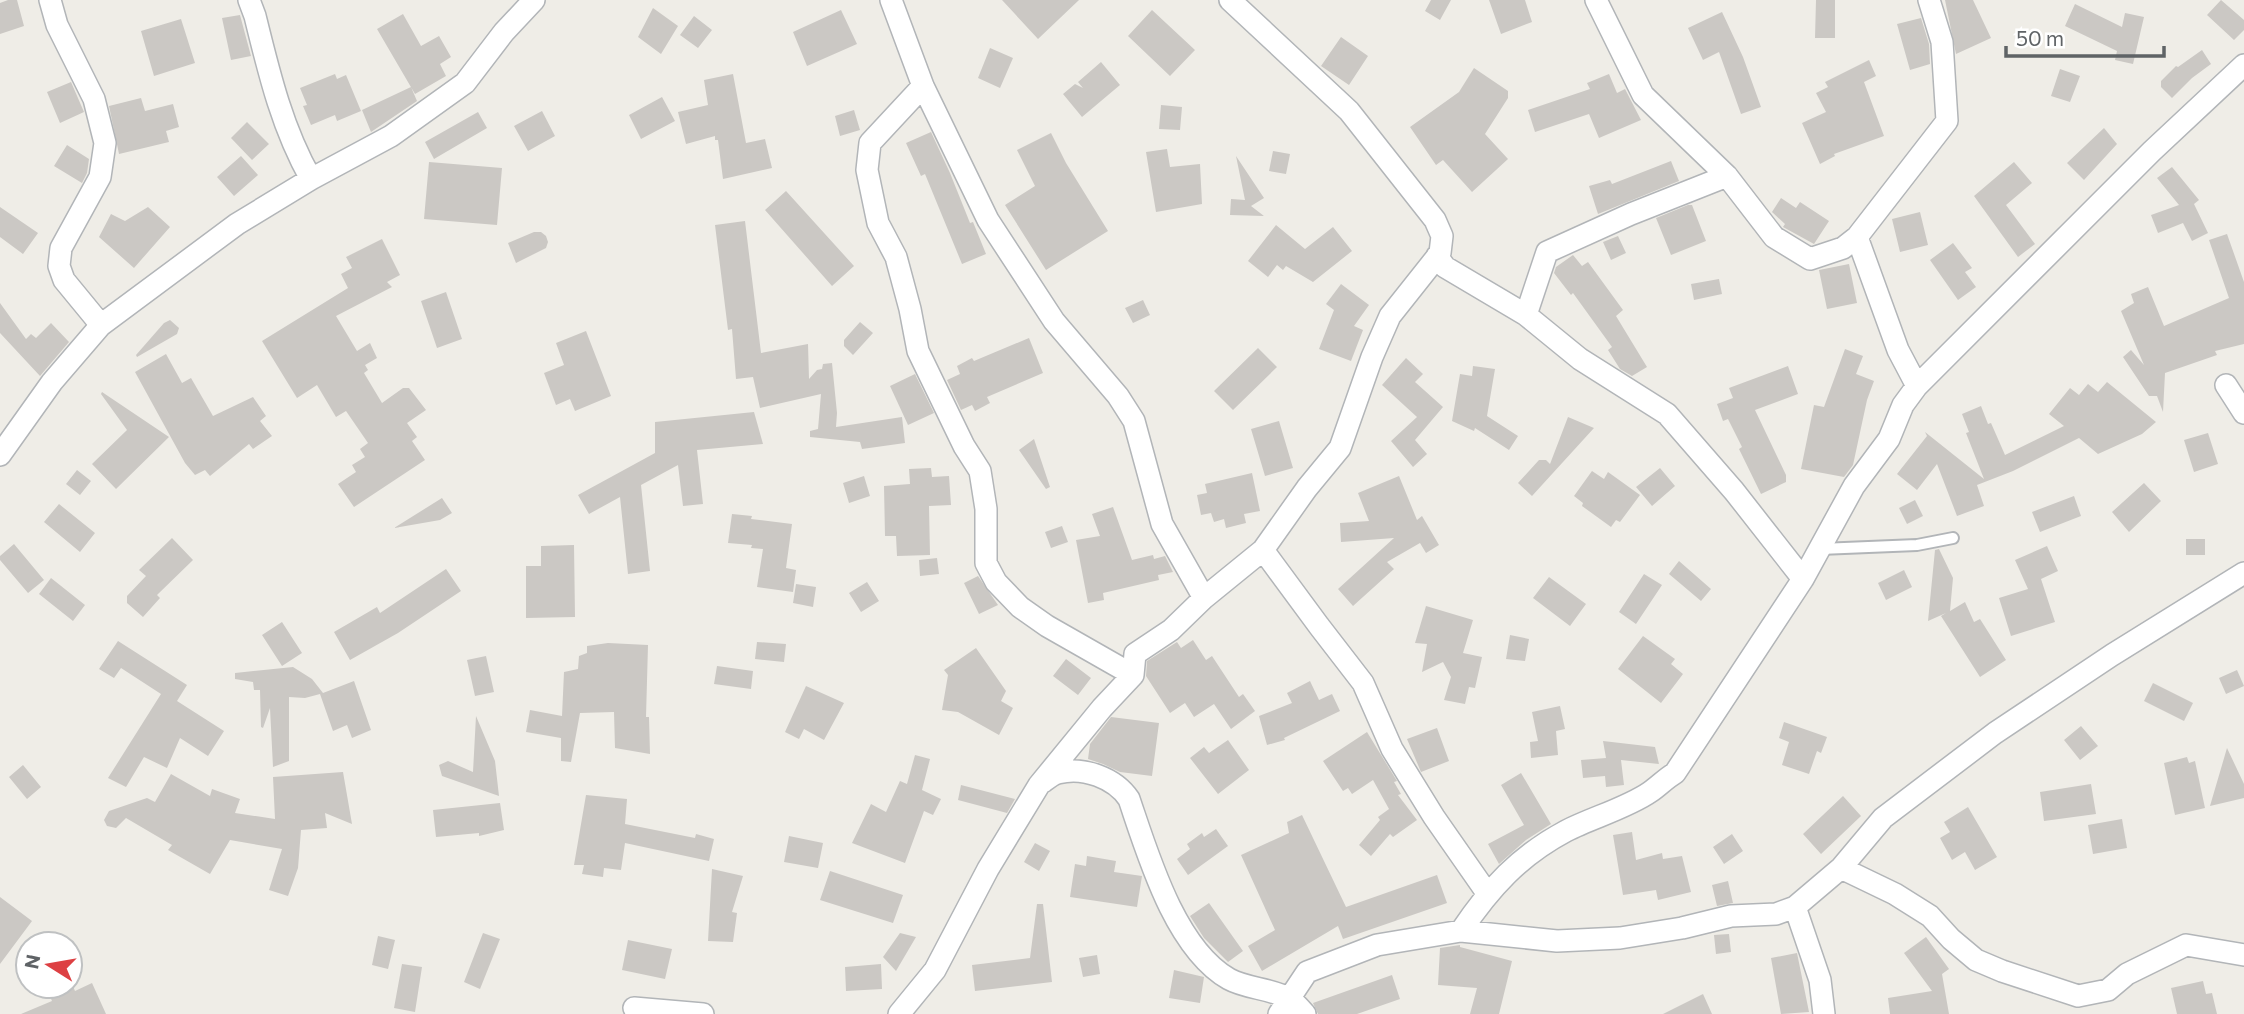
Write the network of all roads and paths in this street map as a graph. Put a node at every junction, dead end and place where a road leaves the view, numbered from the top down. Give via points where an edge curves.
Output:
1 (51, 0) edge
2 (249, 0) edge
3 (534, 0) edge
4 (891, 0) edge
5 (1230, 0) edge
6 (1596, 0) edge
7 (1929, 0) edge
8 (2244, 65) edge
9 (923, 86) junction
10 (1727, 176) junction
11 (311, 179) junction
12 (1857, 237) junction
13 (1437, 256) junction
14 (1526, 315) junction
15 (101, 325) junction
16 (2226, 385) dead end
17 (1917, 386) junction
18 (2244, 413) edge
19 (0, 455) edge
20 (1953, 538) dead end
21 (1820, 549) junction
22 (1264, 550) junction
23 (2244, 573) edge
24 (1802, 579) junction
25 (1204, 598) junction
26 (1133, 675) junction
27 (1039, 785) junction
28 (1841, 868) junction
29 (1487, 893) junction
30 (1795, 907) junction
31 (1461, 930) junction
32 (2244, 955) edge
33 (634, 1007) dead end
34 (1292, 1009) edge
35 (703, 1014) edge
36 (899, 1014) edge
37 (1824, 1014) edge

1 - 15 street via 57,25 94,99 105,144 100,177 61,248 59,266 64,280
2 - 11 street via 282,117
3 - 11 street via 465,83 391,136
4 - 9 street
5 - 13 street via 1349,111 1400,173 1435,220 1442,236
6 - 10 street via 1643,95
7 - 12 street via 1942,41 1947,121
8 - 17 street
9 - 25 street via 988,219 1055,321 1134,421 1162,524
9 - 26 street via 870,143 867,170 878,223 896,257 918,351 979,471 986,509 986,563 996,582 1020,607
10 - 12 street via 1774,237 1810,258 1843,248
10 - 14 street via 1547,253
11 - 15 street via 237,224
12 - 17 street via 1898,350
13 - 14 street via 1445,267
13 - 22 street via 1390,316 1340,448
14 - 24 street via 1580,359 1667,414
15 - 19 street via 52,382
16 - 18 street
17 - 21 street via 1903,405 1889,439 1854,485
20 - 21 lane via 1917,545
21 - 24 street
22 - 25 street
22 - 29 street via 1363,682 1392,749
23 - 28 street via 1995,733 1883,818
24 - 29 street via 1675,773 1650,792 1565,831 1518,861
25 - 26 street via 1171,630 1135,654
26 - 27 street
27 - 34 street via 1057,773 1081,772 1109,779 1122,788 1161,888 1196,947 1226,977
27 - 36 street via 935,970
28 - 30 street
28 - 32 street via 1930,916 1976,960 2078,996 2108,990 2127,974 2186,945
29 - 31 street
30 - 31 street via 1776,914 1731,916 1620,938 1557,941
30 - 37 street via 1820,980
31 - 34 street via 1377,944 1307,972
33 - 35 street

